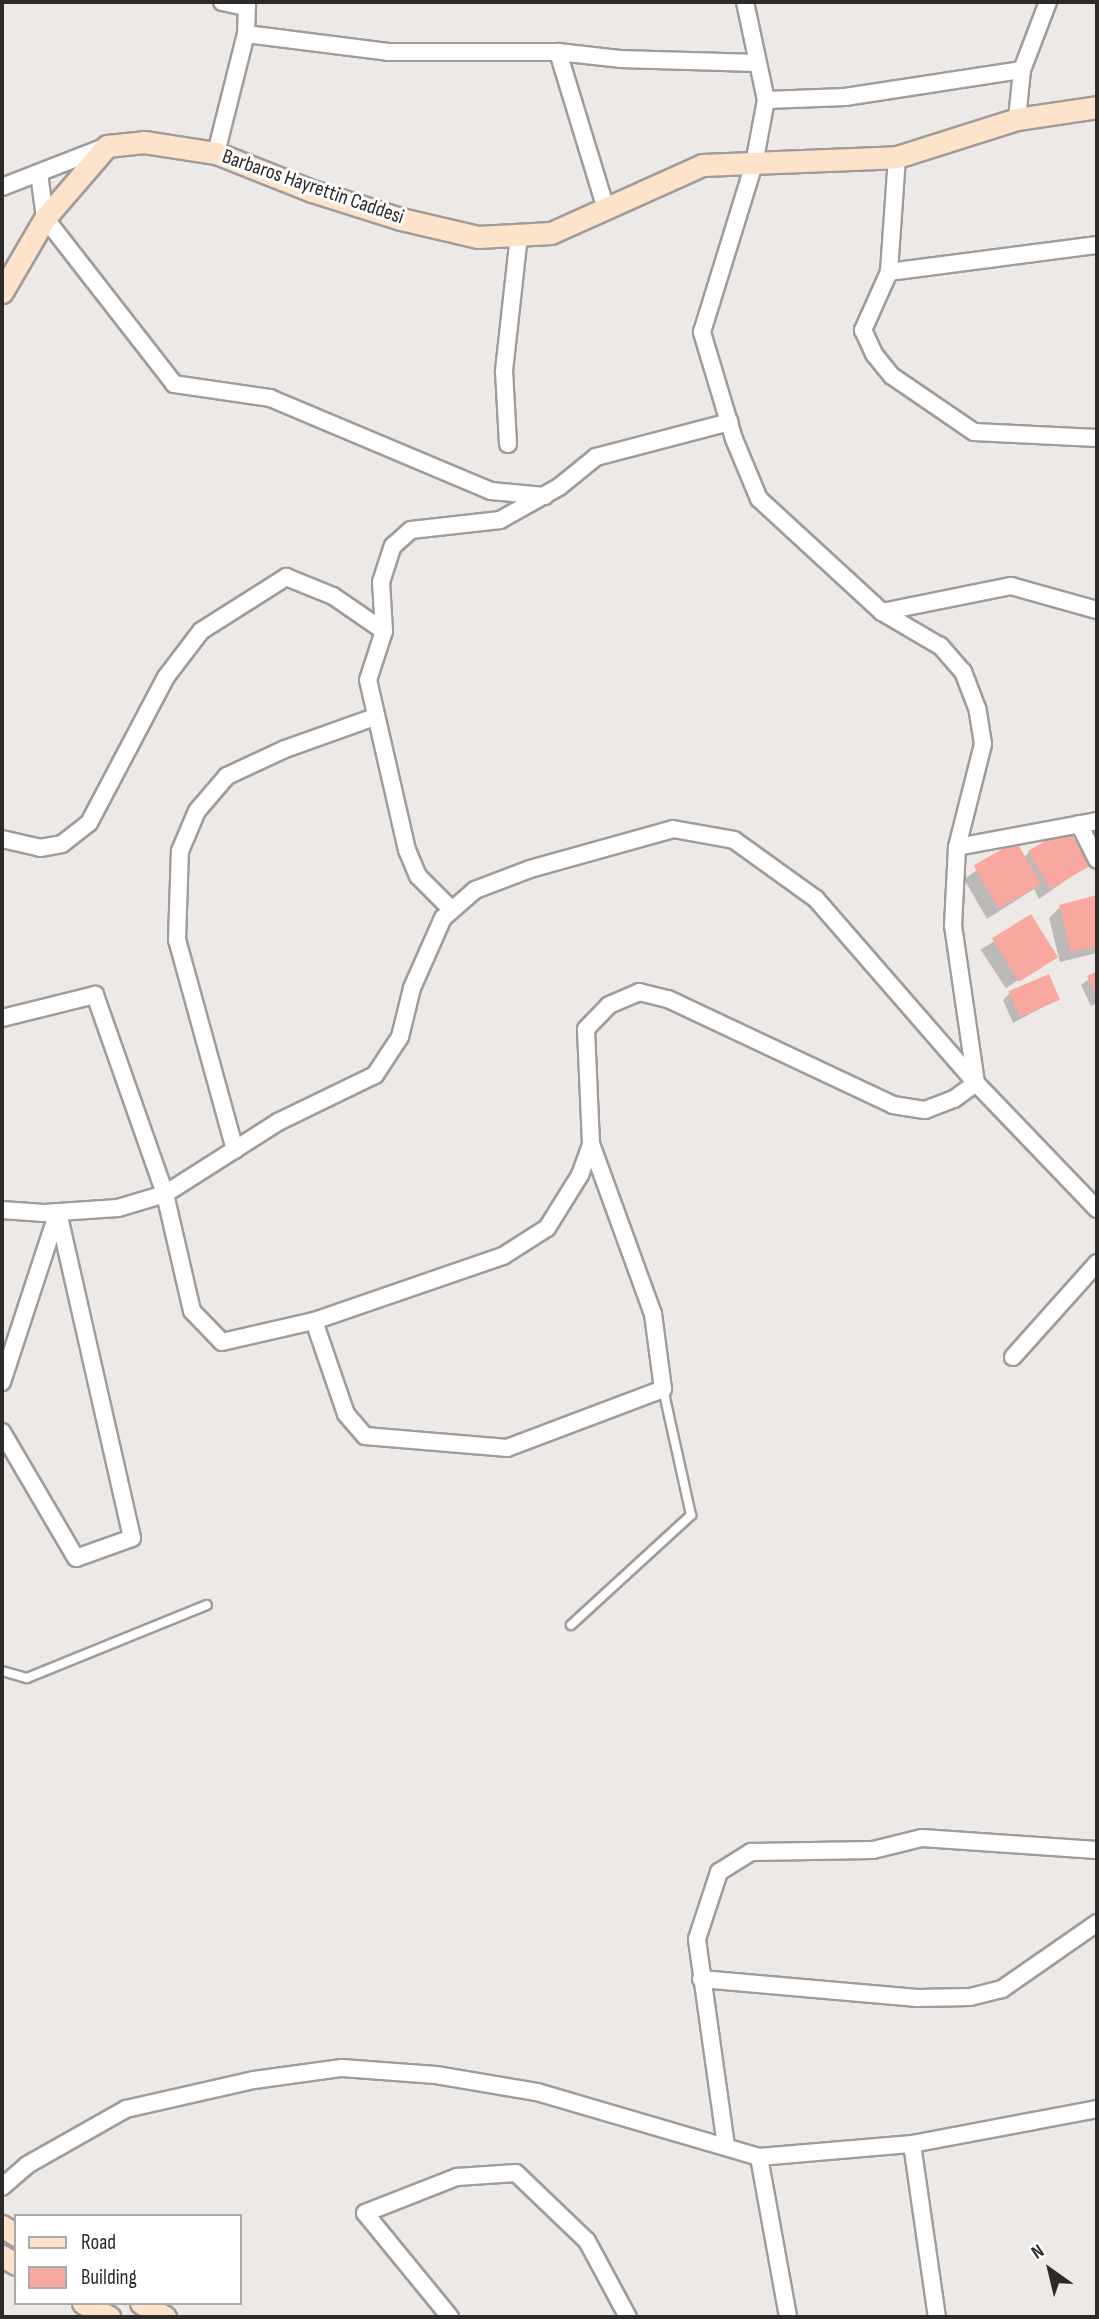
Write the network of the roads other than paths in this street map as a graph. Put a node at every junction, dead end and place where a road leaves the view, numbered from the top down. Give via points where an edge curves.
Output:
1 (222, 2) edge
2 (745, 2) edge
3 (1048, 2) edge
4 (247, 4) edge
5 (246, 34) junction
6 (558, 52) junction
7 (757, 63) junction
8 (1022, 70) junction
9 (766, 100) junction
10 (1097, 107) edge
11 (1017, 119) junction
12 (107, 146) junction
13 (216, 153) junction
14 (897, 157) junction
15 (754, 164) junction
16 (39, 173) junction
17 (2, 187) edge
18 (605, 206) junction
19 (46, 218) junction
20 (519, 234) junction
21 (1097, 245) edge
22 (889, 272) junction
23 (2, 292) edge
24 (729, 422) junction
25 (1097, 438) edge
26 (508, 444) dead end
27 (545, 496) junction
28 (1097, 610) edge
29 (881, 612) junction
30 (384, 631) junction
31 (375, 717) junction
32 (1097, 821) edge
33 (1079, 824) junction
34 (2, 839) edge
35 (957, 846) junction
36 (1097, 860) edge
37 (452, 910) junction
38 (3, 1016) edge
39 (976, 1083) junction
40 (591, 1144) junction
41 (235, 1150) junction
42 (165, 1194) junction
43 (1097, 1209) edge
44 (2, 1210) edge
45 (58, 1212) junction
46 (1097, 1263) edge
47 (314, 1321) junction
48 (1013, 1357) dead end
49 (2, 1382) edge
50 (663, 1389) junction
51 (2, 1432) edge
52 (208, 1605) dead end
53 (571, 1625) dead end
54 (2, 1671) edge
55 (1097, 1850) edge
56 (1097, 1923) edge
57 (701, 1979) junction
58 (1097, 2109) edge
59 (912, 2144) junction
60 (726, 2146) junction
61 (759, 2157) junction
62 (2, 2187) edge
63 (87, 2305) edge
64 (144, 2305) edge
65 (109, 2317) edge
66 (165, 2317) edge
67 (450, 2317) edge
68 (628, 2317) edge
69 (788, 2317) edge
70 (937, 2317) edge

1 - 4 street
2 - 7 street
3 - 8 street
4 - 5 street
5 - 6 street via 388,52
5 - 13 street
6 - 7 street via 620,59
6 - 18 street
7 - 9 street
8 - 9 street via 845,97
8 - 11 street
9 - 15 street
10 - 11 street, Barbaros Hayrettin Caddesi
11 - 14 street, Barbaros Hayrettin Caddesi
12 - 13 street, Barbaros Hayrettin Caddesi via 144,142
12 - 16 street
12 - 19 street
13 - 20 street, Barbaros Hayrettin Caddesi via 401,219 478,237
14 - 15 street, Barbaros Hayrettin Caddesi
14 - 22 street
15 - 18 street, Barbaros Hayrettin Caddesi via 702,165
15 - 24 street via 702,332
16 - 17 street
16 - 19 street
18 - 20 street, Barbaros Hayrettin Caddesi via 551,233
19 - 23 street
19 - 27 street via 174,384 270,398 491,491
20 - 26 street via 504,371
21 - 22 street
22 - 25 street via 863,330 892,376 974,432
24 - 27 street via 596,457
24 - 29 street via 759,499
27 - 30 street via 500,520 411,530 393,545 381,582
28 - 29 street via 1012,586
29 - 35 street via 940,646 963,672 977,708 983,744
30 - 31 street via 368,680
30 - 34 street via 333,596 286,578 201,631 166,677 89,823 62,844 40,848
31 - 37 street via 418,876
31 - 41 street via 285,749 228,776 197,811 180,850 177,940
32 - 33 street
33 - 35 street
33 - 36 street
35 - 39 street via 953,926
37 - 39 street via 475,890 530,869 673,829 734,840 816,899
37 - 41 street via 443,918 412,988 400,1037 375,1075 278,1122
38 - 42 street via 94,995
39 - 40 street via 954,1099 925,1110 892,1105 680,1005 639,992 609,1005 586,1028
39 - 43 street
40 - 47 street via 580,1175 547,1228 503,1256
40 - 50 street via 653,1314
41 - 42 street
42 - 45 street via 118,1208
42 - 47 street via 192,1311 204,1328 222,1342
44 - 45 street
45 - 49 street
45 - 51 street via 132,1538 76,1558
46 - 48 street
47 - 50 street via 346,1414 365,1436 507,1448
50 - 53 lane via 691,1515
52 - 54 lane via 27,1678
55 - 57 street via 922,1838 873,1850 751,1852 719,1872 709,1896 697,1940
56 - 57 street via 1002,1989 970,1997 917,1998
57 - 60 street
58 - 59 street
59 - 61 street
59 - 70 street
60 - 61 street
60 - 62 street via 537,2092 436,2075 342,2068 254,2080 126,2109 27,2165
61 - 69 street
63 - 65 street
64 - 66 street
67 - 68 street via 365,2213 457,2178 516,2173 587,2241

